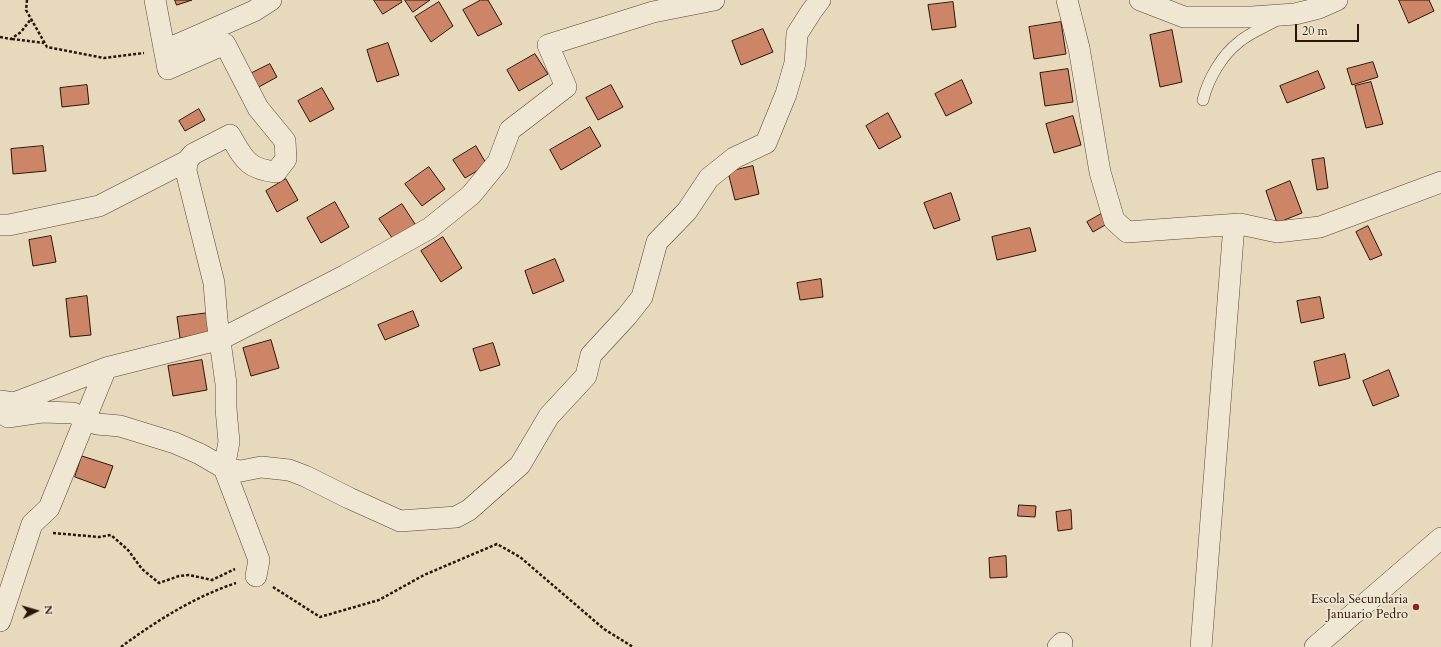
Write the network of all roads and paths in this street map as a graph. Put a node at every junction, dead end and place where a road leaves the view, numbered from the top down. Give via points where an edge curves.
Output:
1 (27, 0) edge
2 (155, 0) edge
3 (271, 0) edge
4 (714, 0) edge
5 (820, 0) edge
6 (1067, 0) edge
7 (1140, 0) edge
8 (1337, 0) edge
9 (1289, 9) edge
10 (31, 19) junction
11 (0, 37) edge
12 (11, 39) junction
13 (44, 43) junction
14 (165, 50) junction
15 (1203, 100) dead end
16 (187, 162) junction
17 (1441, 182) edge
18 (0, 225) edge
19 (1234, 225) junction
20 (221, 339) junction
21 (106, 368) junction
22 (0, 401) edge
23 (0, 412) edge
24 (85, 418) junction
25 (224, 468) junction
26 (32, 524) junction
27 (1441, 538) edge
28 (255, 549) junction
29 (256, 576) junction
30 (0, 621) edge
31 (121, 647) edge
32 (633, 647) edge
33 (1201, 647) edge
34 (1315, 647) edge

1 - 10 path via 26,10
2 - 14 street
3 - 14 street via 254,12
4 - 20 street via 653,12 548,46 566,87 510,130 498,162 471,195 430,228 346,275
5 - 25 street via 797,34 795,64 766,143 734,158 709,178 687,211 657,242 642,296 591,355 586,376 549,416 520,465 469,510 456,517 400,522 289,470 261,467 241,471
6 - 19 street via 1079,48 1100,172 1114,220 1127,232
7 - 9 street via 1184,17 1252,17
8 - 9 street via 1319,8
9 - 15 lane via 1239,42 1217,67 1207,85
10 - 12 path via 21,32
10 - 13 path
11 - 12 path
12 - 13 path
13 - 14 path via 46,47 104,58
14 - 16 street via 168,69 225,44 258,108 285,141 286,159 276,172 261,170 244,159 230,136 193,154
16 - 18 street via 99,206
16 - 20 street via 186,171 214,283
17 - 19 street via 1320,227 1277,232
19 - 33 street
20 - 21 street
20 - 25 street via 229,442
21 - 22 street via 14,403
21 - 24 street
23 - 24 street via 8,417 42,412 73,413
24 - 25 street via 97,424 120,426 175,443
24 - 26 street via 49,508
25 - 28 street
26 - 28 path via 64,535 111,536 128,550 142,570 159,583 189,575 212,580 235,569
26 - 30 street
27 - 34 street
28 - 29 street via 259,560
29 - 31 path via 211,591 151,624
29 - 32 path via 320,617 379,600 424,575 497,544 520,557 604,629

